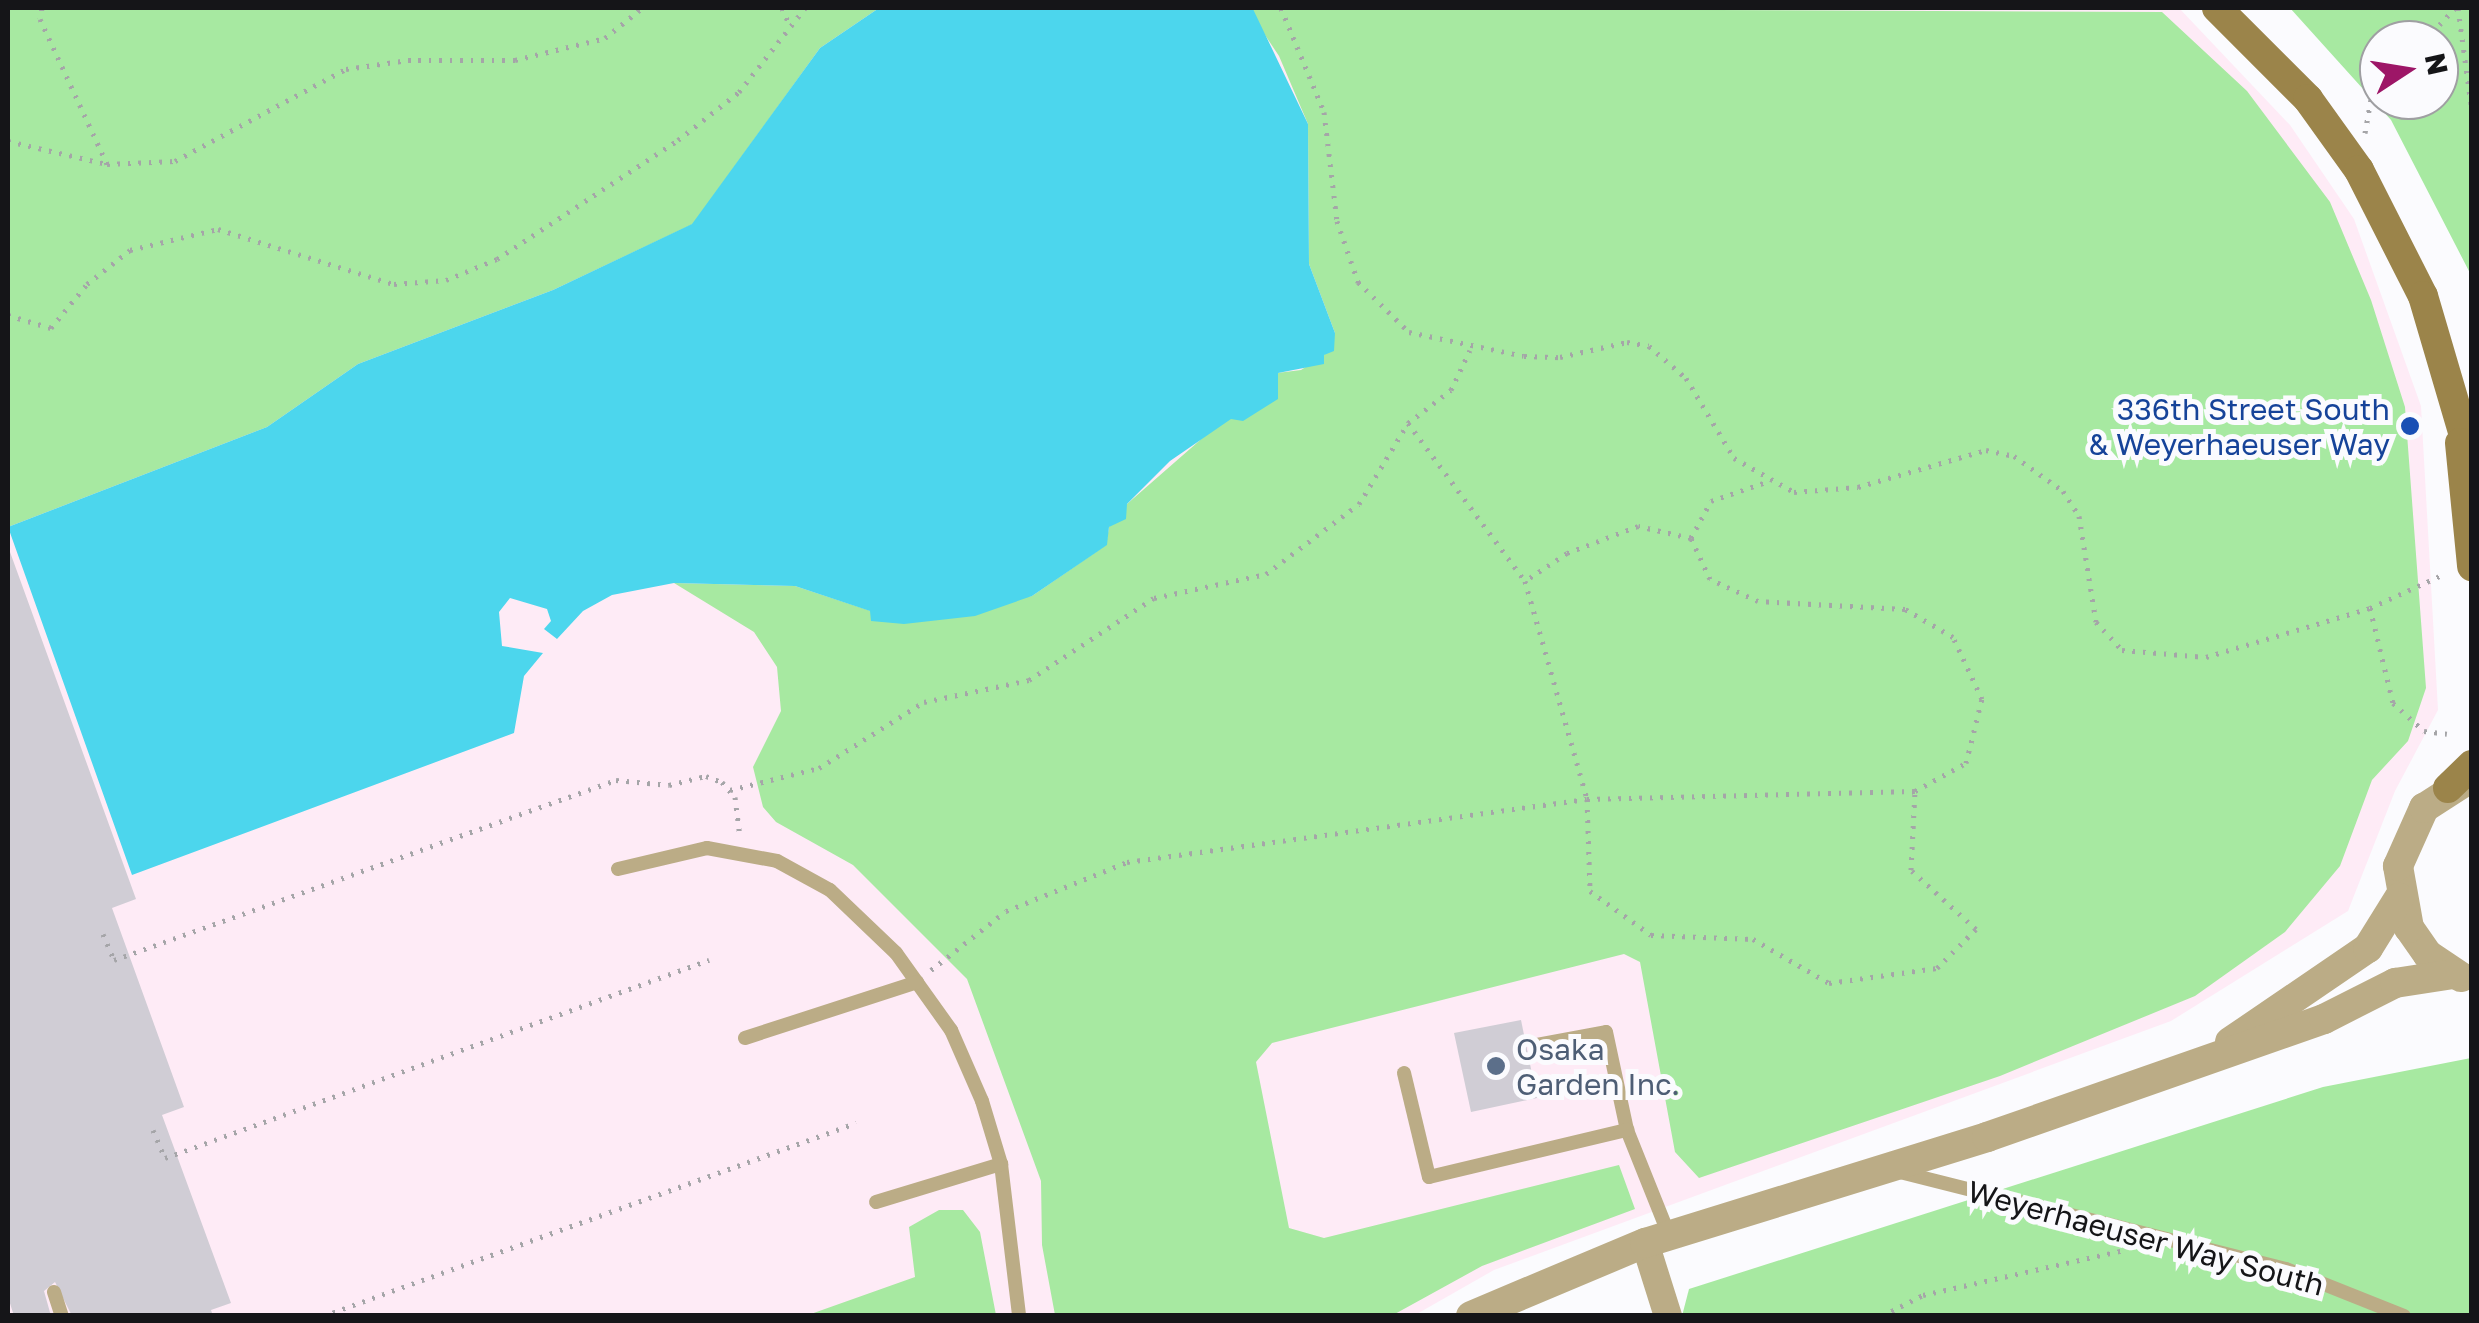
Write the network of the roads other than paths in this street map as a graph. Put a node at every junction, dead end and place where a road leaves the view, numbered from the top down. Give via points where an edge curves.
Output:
1 (2217, 8) edge
2 (2450, 386) junction
3 (2472, 464) edge
4 (2458, 570) edge
5 (2472, 766) edge
6 (2460, 783) edge
7 (618, 869) dead end
8 (2399, 898) junction
9 (2462, 978) edge
10 (917, 982) junction
11 (746, 1038) dead end
12 (1537, 1045) dead end
13 (2216, 1053) junction
14 (1404, 1073) dead end
15 (1628, 1130) junction
16 (1001, 1164) junction
17 (1886, 1168) junction
18 (876, 1202) dead end
19 (1657, 1239) junction
20 (54, 1292) dead end
21 (62, 1316) edge
22 (1019, 1316) edge
23 (1471, 1316) edge
24 (1668, 1316) edge
25 (2404, 1316) edge

1 - 2 main road via 2282,69 2360,170 2423,296
2 - 3 main road
2 - 4 main road
5 - 6 main road
6 - 8 street via 2407,835
7 - 10 lane via 707,848 777,860 830,890
8 - 9 street via 2418,941
8 - 13 street via 2368,948
9 - 13 street via 2395,983 2324,1019
10 - 11 lane
10 - 16 lane via 951,1030
12 - 15 lane via 1606,1032
13 - 17 street, Weyerhaeuser Way South
14 - 15 lane via 1428,1177
15 - 19 lane
16 - 18 lane
16 - 22 lane
17 - 19 street, Weyerhaeuser Way South
17 - 25 lane, Weyerhaeuser Way South via 2286,1270
19 - 23 street, Weyerhaeuser Way South
19 - 24 street
20 - 21 lane

